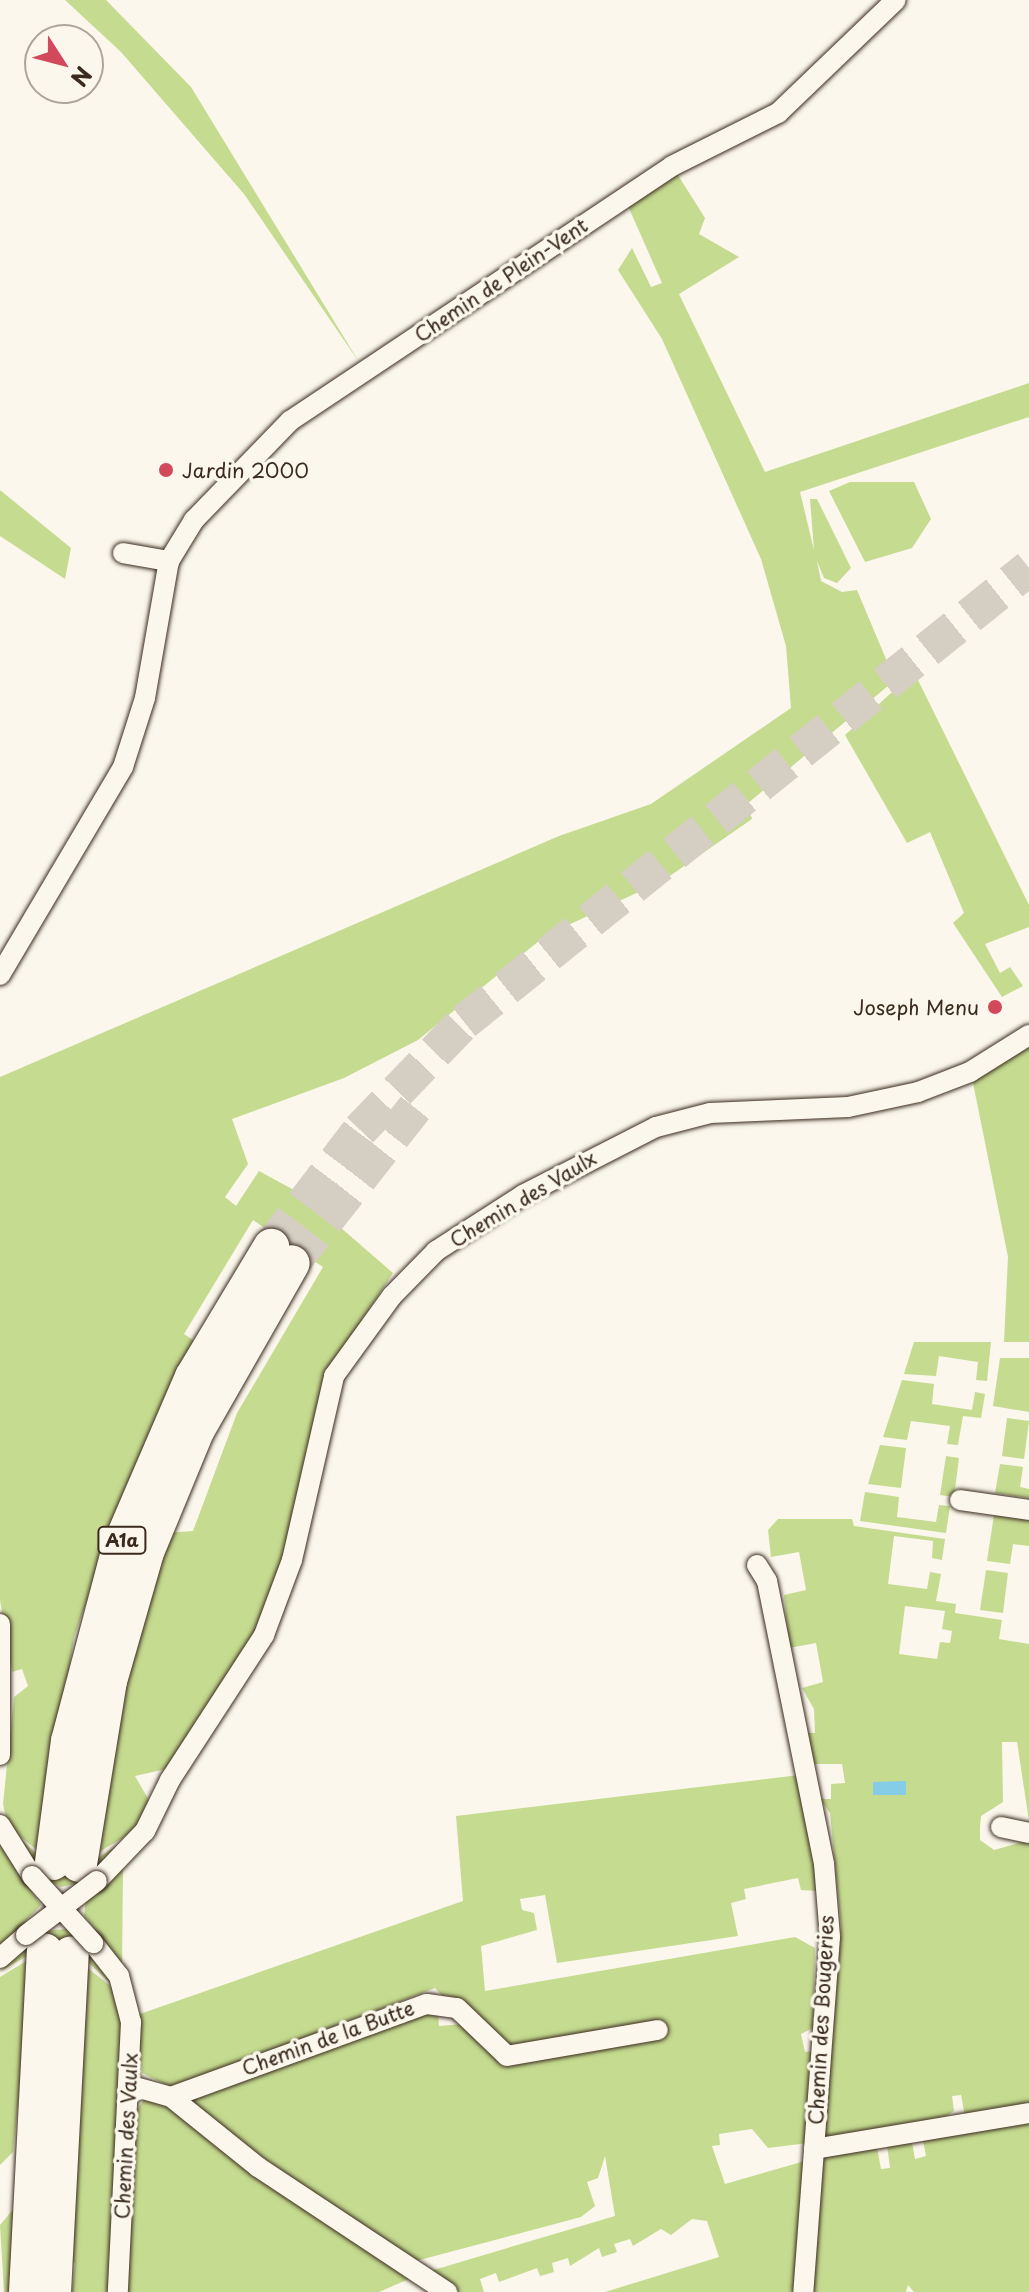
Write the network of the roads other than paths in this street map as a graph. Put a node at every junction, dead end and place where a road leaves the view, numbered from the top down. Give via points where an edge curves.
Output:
1 (896, 0) edge
2 (123, 553) dead end
3 (169, 561) junction
4 (0, 975) edge
5 (1029, 1035) edge
6 (281, 1255) tunnel mouth
7 (960, 1500) dead end
8 (1029, 1510) edge
9 (757, 1565) dead end
10 (0, 1624) edge
11 (0, 1755) edge
12 (0, 1825) edge
13 (1001, 1827) dead end
14 (1029, 1833) edge
15 (65, 1871) junction
16 (62, 1908) junction
17 (59, 1946) junction
18 (0, 1958) edge
19 (658, 2030) dead end
20 (132, 2086) junction
21 (171, 2097) junction
22 (1029, 2113) edge
23 (814, 2149) junction
24 (27, 2292) edge
25 (53, 2292) edge
26 (118, 2292) edge
27 (447, 2292) edge
28 (803, 2292) edge

1 - 3 street, Chemin de Plein-Vent via 778,113 672,166 290,421 194,520
2 - 3 street
3 - 4 street via 145,698 123,767
5 - 15 street, Chemin des Vaulx via 970,1072 918,1092 848,1107 710,1113 656,1127 523,1195 436,1251 341,1363 323,1408 292,1560 264,1635 140,1839
6 - 15 highway, A1a via 193,1377 121,1544 72,1728
7 - 8 street
9 - 23 street, Chemin des Bougeries via 767,1581 824,1864 830,1937
10 - 11 street
12 - 15 street, Chemin des Vaulx
13 - 14 street
15 - 16 street, Chemin des Vaulx, bridge
15 - 16 street, Chemin des Vaulx, bridge
16 - 17 street, Chemin des Vaulx, bridge
16 - 17 street, Chemin des Vaulx, bridge
17 - 18 street, Chemin des Vaulx
17 - 20 street, Chemin des Vaulx via 126,1999
17 - 24 highway
17 - 25 highway
19 - 21 street, Chemin de la Butte via 507,2056 457,2008 427,2004
20 - 21 street
20 - 26 street, Chemin des Vaulx
21 - 27 street via 258,2167
22 - 23 street
23 - 28 street, Chemin des Bougeries

